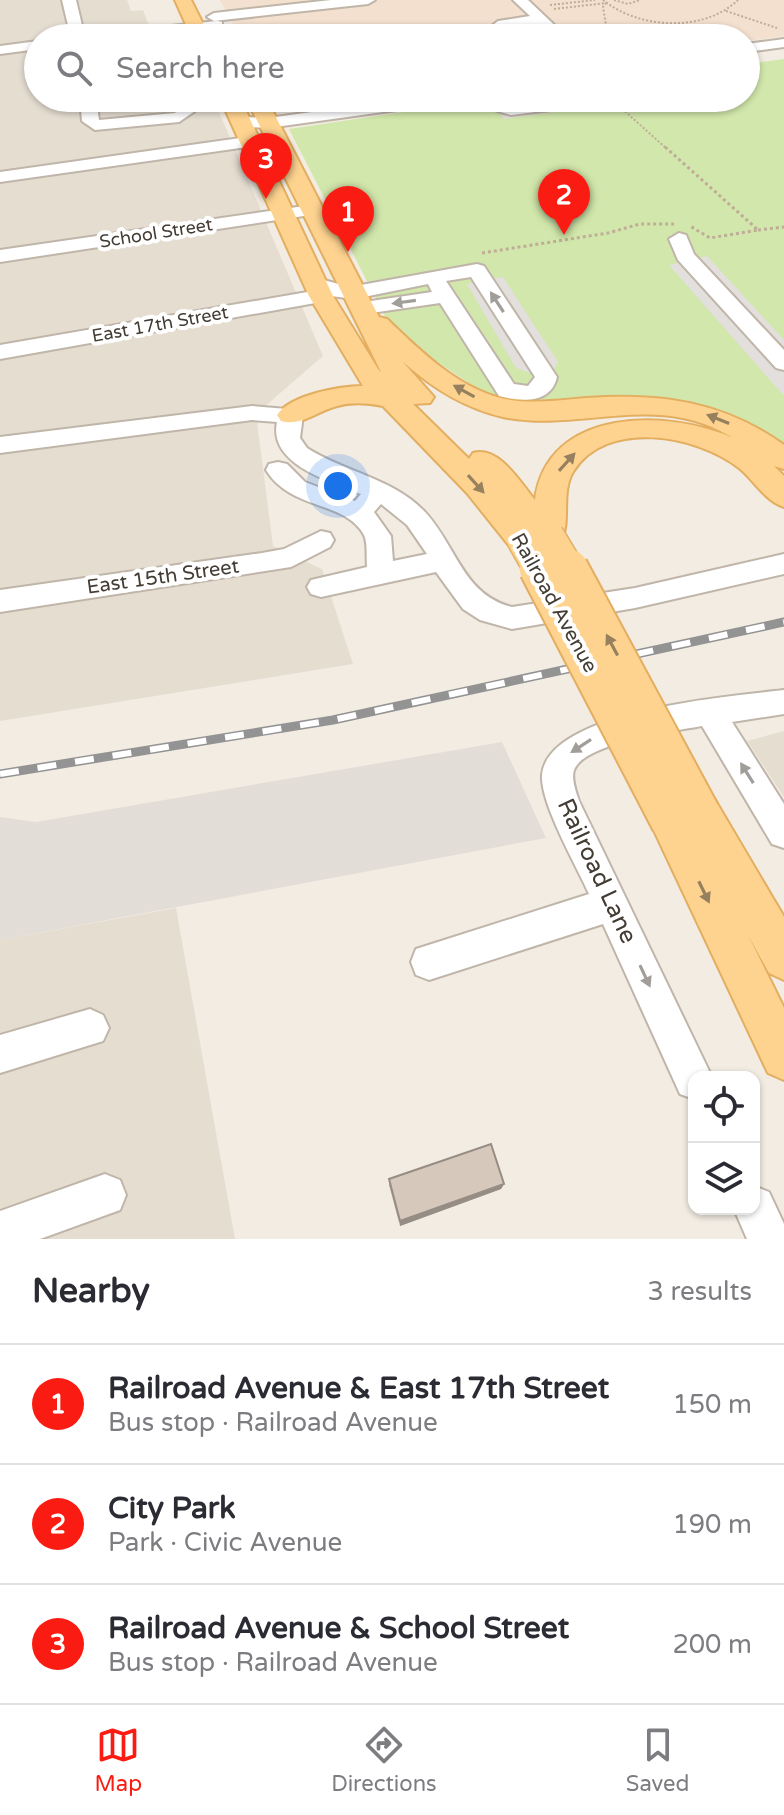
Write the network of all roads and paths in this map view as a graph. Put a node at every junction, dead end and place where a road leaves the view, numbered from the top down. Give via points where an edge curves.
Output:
1 (69, 0) edge
2 (183, 0) edge
3 (206, 0) edge
4 (368, 0) edge
5 (595, 0) edge
6 (613, 0) edge
7 (640, 0) edge
8 (738, 0) edge
9 (604, 1) edge
10 (281, 5) edge
11 (549, 5) dead end
12 (246, 7) edge
13 (554, 9) dead end
14 (516, 11) edge
15 (726, 11) junction
16 (540, 19) junction
17 (75, 24) edge
18 (194, 24) edge
19 (217, 24) edge
20 (222, 24) edge
21 (546, 24) edge
22 (606, 24) edge
23 (783, 31) edge
24 (784, 43) edge
25 (760, 46) edge
26 (24, 47) edge
27 (0, 50) edge
28 (784, 52) edge
29 (760, 55) edge
30 (89, 112) edge
31 (186, 112) edge
32 (236, 112) edge
33 (297, 112) edge
34 (321, 112) edge
35 (625, 112) edge
36 (266, 118) edge
37 (245, 131) junction
38 (0, 177) edge
39 (311, 210) junction
40 (283, 214) junction
41 (784, 227) edge
42 (758, 230) junction
43 (679, 239) dead end
44 (0, 256) edge
45 (433, 277) junction
46 (319, 290) junction
47 (445, 296) junction
48 (357, 300) junction
49 (352, 351) junction
50 (0, 352) edge
51 (784, 363) edge
52 (392, 399) junction
53 (291, 415) junction
54 (0, 445) edge
55 (784, 459) edge
56 (278, 470) dead end
57 (378, 491) junction
58 (784, 496) edge
59 (360, 512) junction
60 (535, 537) junction
61 (321, 540) dead end
62 (445, 560) junction
63 (784, 564) edge
64 (381, 574) junction
65 (321, 587) dead end
66 (0, 601) edge
67 (784, 702) edge
68 (709, 712) junction
69 (686, 817) junction
70 (784, 833) edge
71 (612, 904) junction
72 (784, 958) edge
73 (429, 962) dead end
74 (90, 1028) dead end
75 (0, 1054) edge
76 (784, 1057) edge
77 (690, 1071) edge
78 (105, 1195) dead end
79 (758, 1215) edge
80 (0, 1232) edge
81 (769, 1239) edge

1 - 17 street
2 - 18 main road
3 - 19 main road
4 - 10 street
5 - 11 path
6 - 7 path
6 - 9 path
8 - 15 path
9 - 13 path
9 - 15 path via 619,12 662,22 696,21
9 - 22 path
10 - 12 street
12 - 20 street
14 - 16 street
14 - 16 street
15 - 23 path
16 - 21 street
24 - 25 street
26 - 27 street
28 - 29 street
30 - 31 street via 95,125 179,117
32 - 37 main road, Railroad Avenue
33 - 36 street
34 - 36 street
35 - 42 path
36 - 37 street
36 - 37 street
36 - 39 main road, Railroad Avenue
37 - 38 street
37 - 40 main road, Railroad Avenue
39 - 40 street, School Street
39 - 48 main road, Railroad Avenue
40 - 44 street, School Street
40 - 46 main road, Railroad Avenue
41 - 42 path
42 - 45 path via 710,238 695,226 640,224 489,249
43 - 51 street via 685,256
45 - 47 street
47 -> 45 street, East 17th Street via 507,391 532,393 544,386 546,377 477,270
45 - 48 street, East 17th Street
46 - 48 street, East 17th Street via 329,285
46 - 49 main road, Railroad Avenue
46 - 50 street, East 17th Street
47 -> 48 street
55 -> 48 main road via 742,429 679,406 503,408 426,365 387,334
48 - 60 main road, Railroad Avenue via 394,372 493,469
49 - 52 main road, Railroad Avenue
49 - 53 main road via 340,373
52 - 53 main road via 339,395
52 -> 60 main road, Railroad Avenue
53 - 54 street via 252,413
53 - 57 street via 286,428 291,447 305,459
56 - 59 street via 296,488
57 - 59 street
57 - 62 street via 414,515
60 -> 58 main road via 558,472 583,446 622,430 663,427 702,434 753,461
59 - 64 street via 378,536
60 - 69 main road, Railroad Avenue, bridge via 559,605
61 - 66 street, East 15th Street via 291,557 262,563
62 - 63 street via 461,592 474,604 512,618 635,598
62 - 64 street
64 - 65 street
67 - 68 street, Railroad Lane
70 -> 68 street
68 -> 71 street, Railroad Lane via 586,740 565,757 556,778 563,802
69 - 72 main road, Railroad Avenue
69 -> 76 main road, Railroad Avenue
71 - 73 street
71 -> 77 street, Railroad Lane
74 - 75 street
78 - 80 street
79 - 81 street

